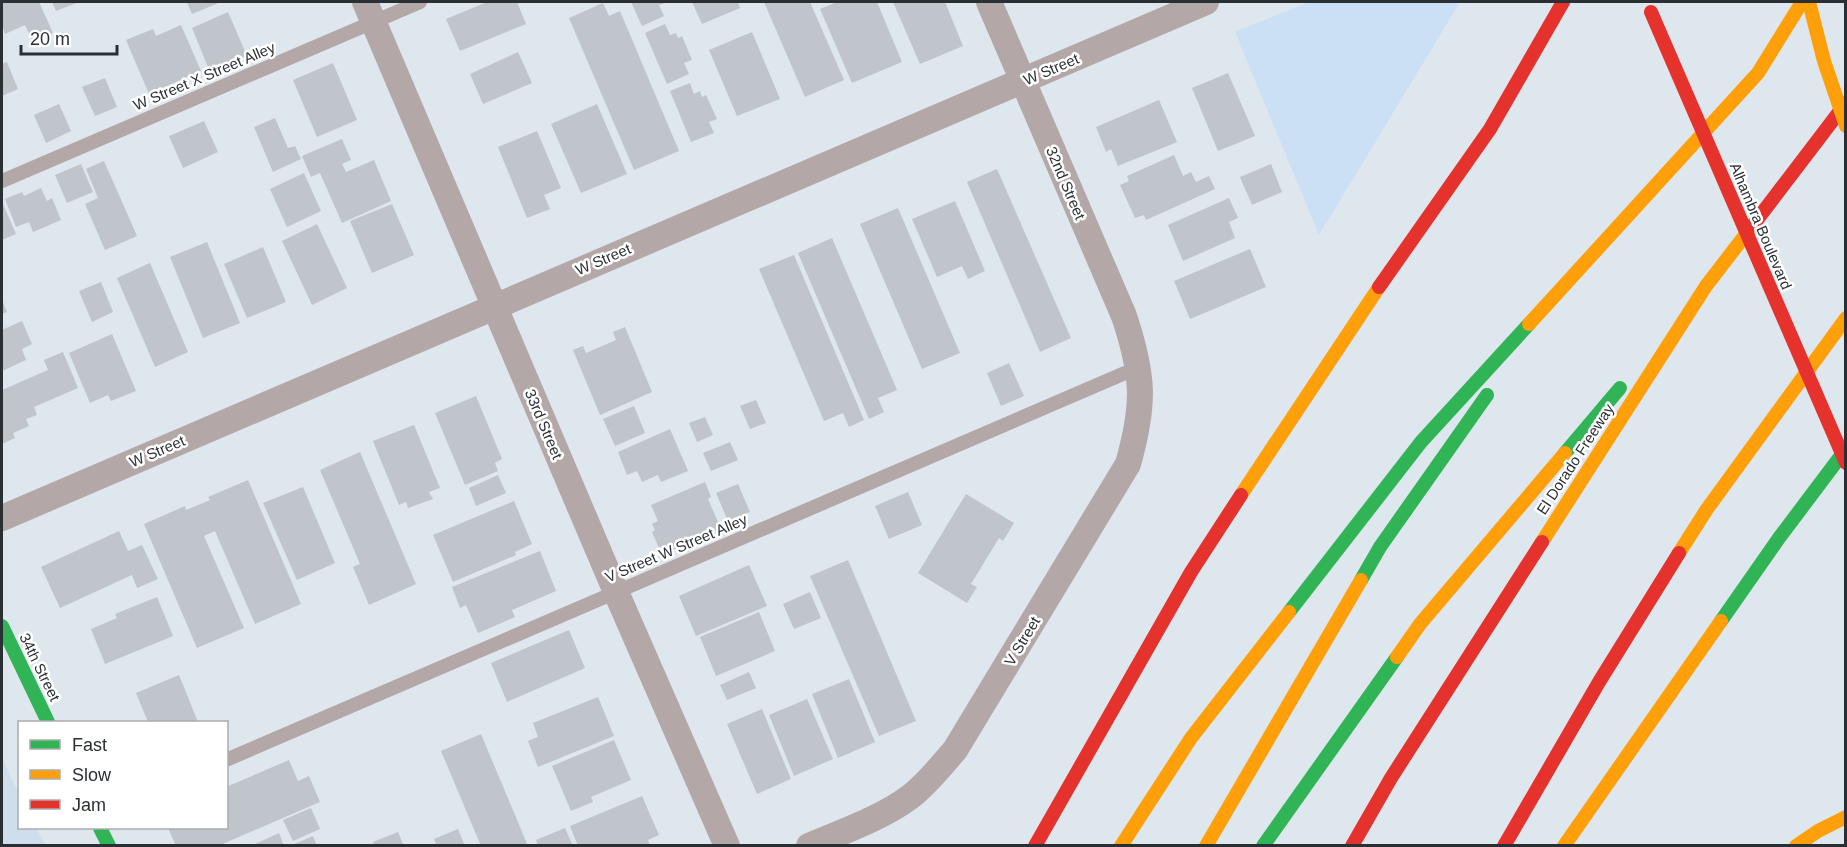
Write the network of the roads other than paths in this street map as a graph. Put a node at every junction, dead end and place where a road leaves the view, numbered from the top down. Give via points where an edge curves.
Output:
1 (420, 2) edge
2 (988, 2) edge
3 (1206, 2) edge
4 (1563, 2) edge
5 (1803, 2) edge
6 (1809, 2) edge
7 (1649, 7) edge
8 (370, 11) edge
9 (1022, 81) junction
10 (1845, 103) edge
11 (1845, 126) edge
12 (2, 181) edge
13 (1569, 279) junction
14 (1706, 286) junction
15 (494, 307) junction
16 (1845, 318) edge
17 (1139, 367) junction
18 (1845, 449) edge
19 (1845, 463) edge
20 (2, 518) edge
21 (616, 592) junction
22 (2, 626) edge
23 (47, 721) edge
24 (228, 759) edge
25 (1845, 817) edge
26 (100, 829) edge
27 (109, 846) edge
28 (727, 846) edge
29 (809, 846) edge
30 (1035, 846) edge
31 (1121, 846) edge
32 (1206, 846) edge
33 (1263, 846) edge
34 (1352, 846) edge
35 (1504, 846) edge
36 (1564, 846) edge
37 (1796, 846) edge

1 - 8 lane, W Street X Street Alley
2 - 9 street, 32nd Street
3 - 9 street, W Street
4 - 30 main road via 1490,129 1353,325 1191,572
5 - 13 main road via 1758,73
6 - 11 main road, bridge
7 - 19 main road, Alhambra Boulevard, bridge
8 - 12 lane, W Street X Street Alley
8 - 15 street, 33rd Street
9 - 15 street, W Street
9 - 17 street, 32nd Street via 1124,316
10 - 14 main road, El Dorado Freeway
13 - 31 main road via 1421,442 1191,738
13 - 32 main road via 1380,547
14 - 33 main road via 1420,624
14 - 34 main road, El Dorado Freeway via 1391,778
15 - 20 street, W Street
15 - 21 street, 33rd Street
16 - 35 main road via 1707,509 1599,682
17 - 21 lane, V Street W Street Alley
17 - 29 street, V Street via 1141,399 1128,464 956,750 910,796 870,820
18 - 36 main road
21 - 24 lane, V Street W Street Alley
21 - 28 street, 33rd Street
22 - 23 main road, 34th Street
25 - 37 main road
26 - 27 main road

